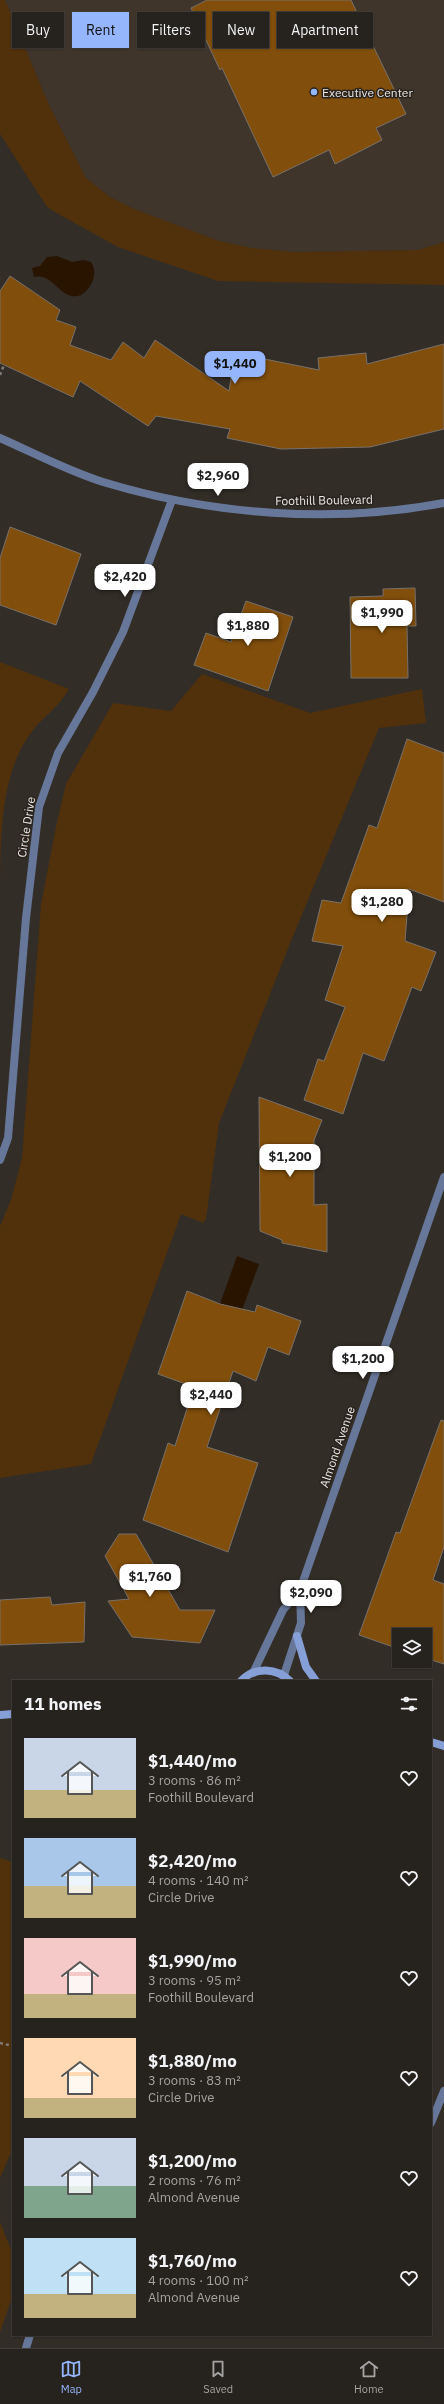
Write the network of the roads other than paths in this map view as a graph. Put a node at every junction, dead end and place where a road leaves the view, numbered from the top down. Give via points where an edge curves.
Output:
1 (0, 438) edge
2 (172, 500) junction
3 (444, 502) edge
4 (0, 1160) edge
5 (444, 1177) edge
6 (300, 1590) junction
7 (297, 1636) junction
8 (253, 1673) junction
9 (287, 1678) edge
10 (242, 1680) edge
11 (315, 1680) edge
12 (12, 1714) edge
13 (0, 1715) edge
14 (432, 1742) edge
15 (444, 1746) edge
16 (444, 2091) edge
17 (432, 2121) edge
18 (30, 2336) edge
19 (26, 2348) edge

1 - 2 street, Foothill Boulevard via 102,481
2 - 3 street, Foothill Boulevard via 222,508 320,514 404,509
2 - 4 street, Circle Drive via 123,632 58,753 39,807 26,918 8,1138
5 - 6 street, Almond Avenue
6 - 7 street, Almond Avenue via 301,1623
6 - 8 street, Almond Avenue via 283,1610
7 - 9 street, Almond Avenue
7 - 11 street via 306,1667
8 - 9 street via 273,1670
8 - 10 street
12 - 13 street
14 - 15 street
16 - 17 street
18 - 19 street

